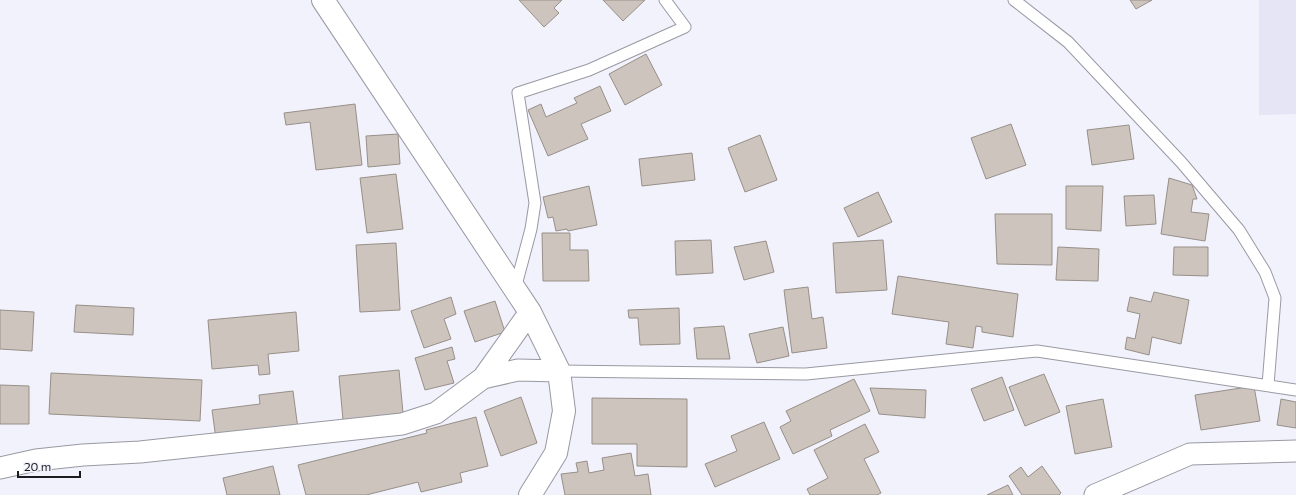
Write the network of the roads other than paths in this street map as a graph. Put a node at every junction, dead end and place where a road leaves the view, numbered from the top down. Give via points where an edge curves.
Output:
1 (323, 0) edge
2 (665, 0) edge
3 (1014, 0) edge
4 (514, 289) junction
5 (530, 312) junction
6 (560, 371) junction
7 (483, 378) junction
8 (1268, 385) junction
9 (1296, 390) edge
10 (1296, 451) edge
11 (0, 468) edge
12 (530, 495) edge
13 (1095, 495) edge

1 - 4 street
2 - 4 lane via 684,27 589,70 518,93 535,203 531,229
3 - 8 lane via 1068,42 1181,162 1239,230 1265,272 1275,298
4 - 5 street
5 - 6 street
5 - 7 street
6 - 7 street via 518,370
6 - 8 lane via 806,374 1037,351
6 - 12 street via 564,411 556,453
7 - 11 street via 436,413 402,424 140,452 36,460
8 - 9 lane
10 - 13 street via 1190,454

